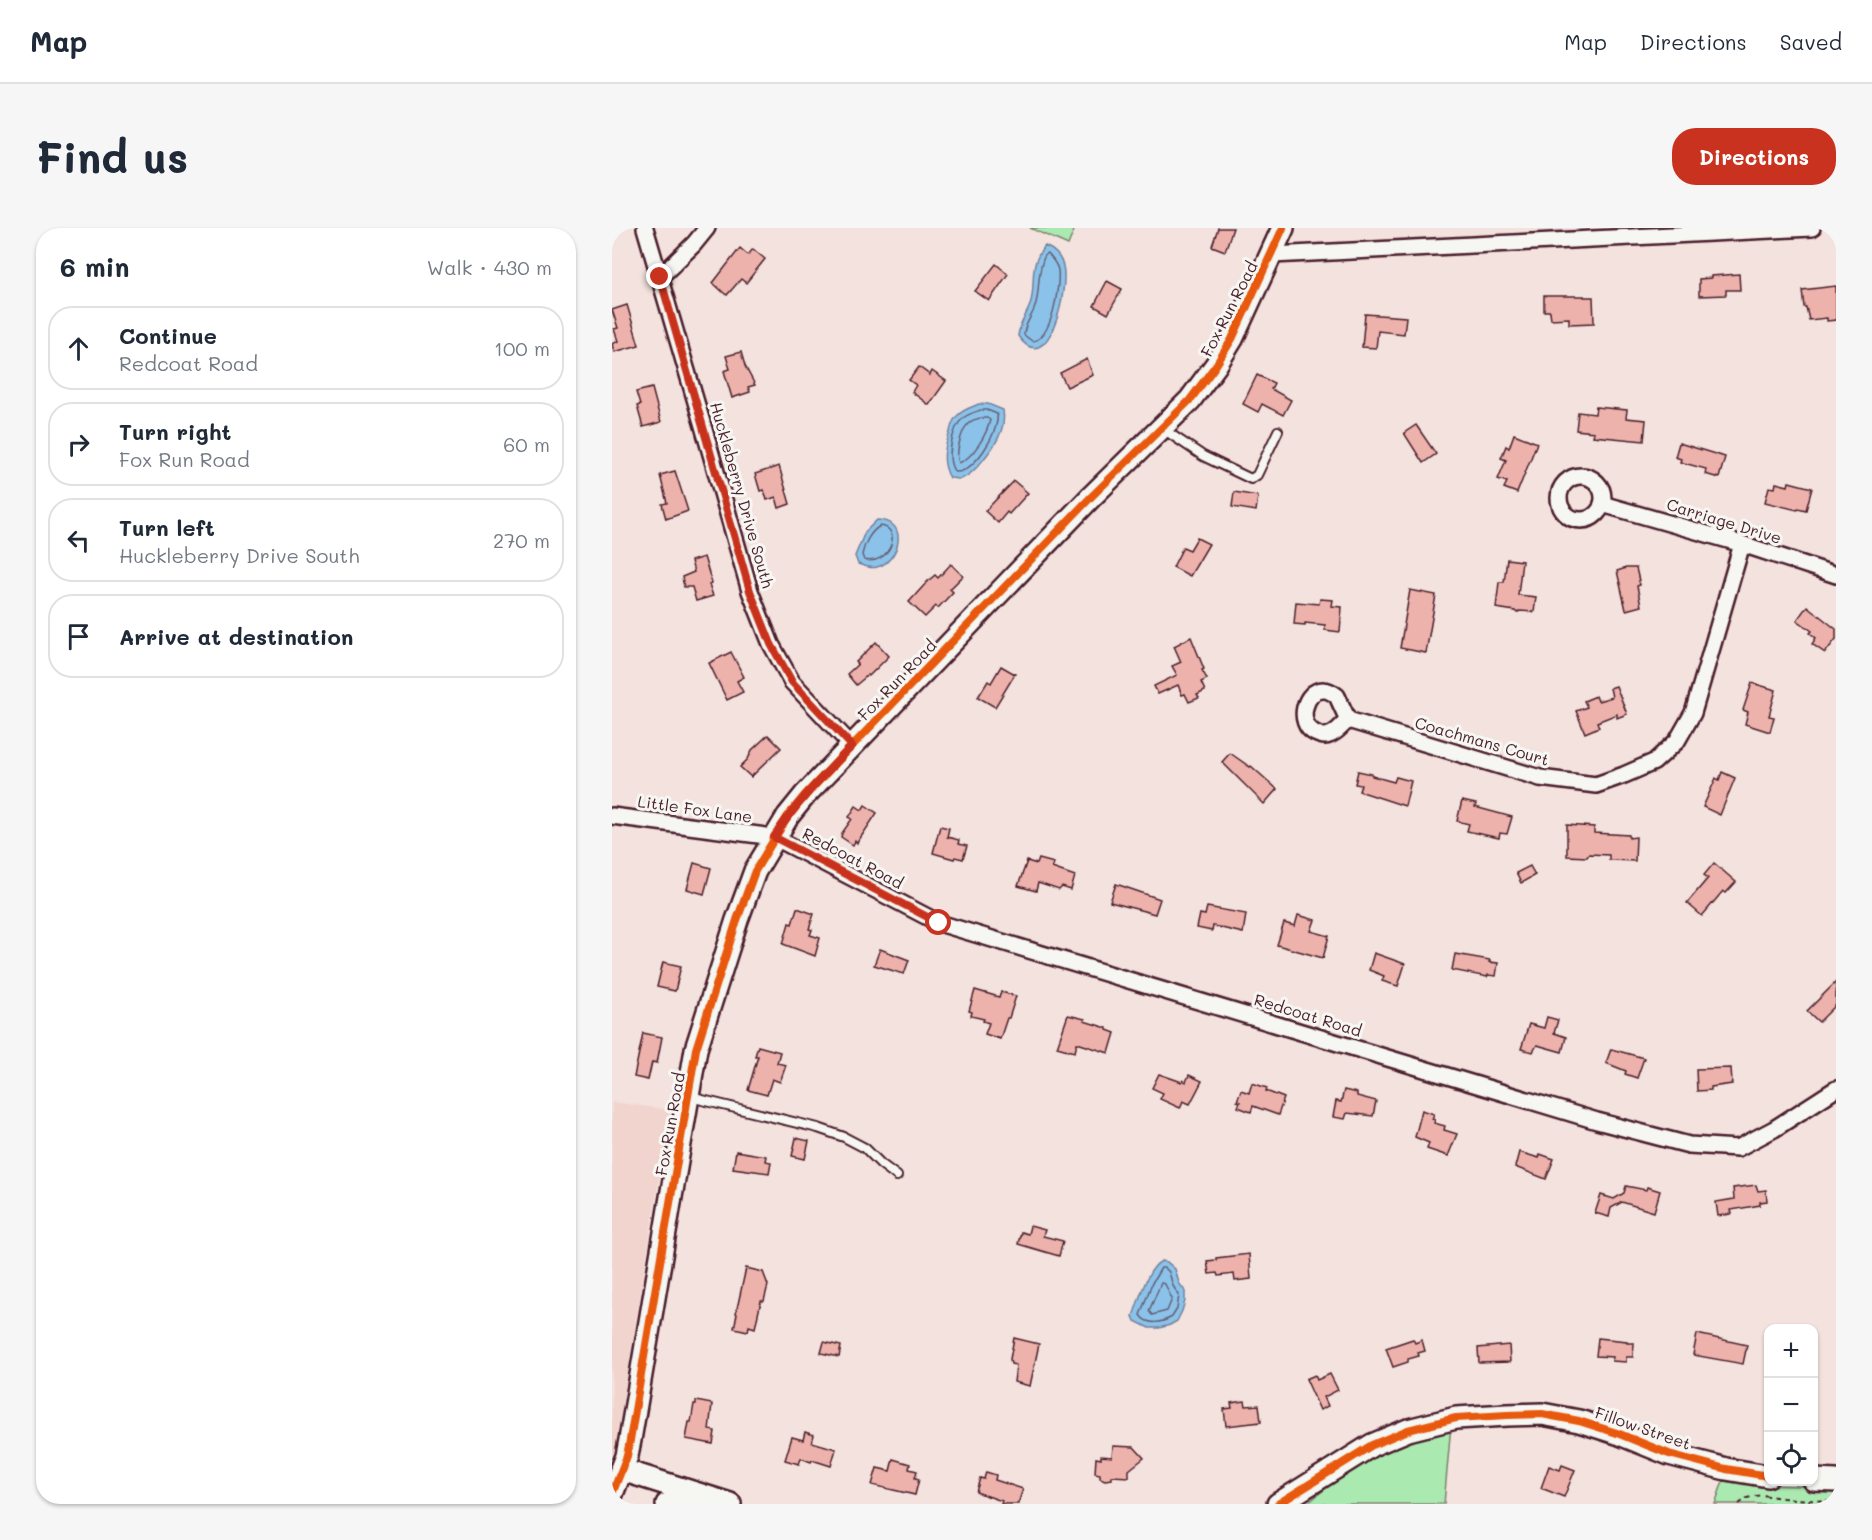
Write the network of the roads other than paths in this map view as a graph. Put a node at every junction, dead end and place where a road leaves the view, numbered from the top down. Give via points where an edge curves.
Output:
1 (645, 228) edge
2 (707, 228) edge
3 (1283, 228) edge
4 (1812, 228) edge
5 (1272, 255) junction
6 (660, 277) junction
7 (1162, 428) junction
8 (1278, 431) dead end
9 (1602, 504) dead end
10 (1742, 544) junction
11 (1836, 575) edge
12 (1348, 720) dead end
13 (852, 746) junction
14 (612, 816) edge
15 (774, 837) junction
16 (1836, 1089) edge
17 (688, 1096) junction
18 (897, 1176) dead end
19 (622, 1470) junction
20 (1764, 1475) edge
21 (1818, 1480) edge
22 (1836, 1481) edge
23 (612, 1494) edge
24 (706, 1497) junction
25 (667, 1504) edge
26 (729, 1504) edge
27 (1278, 1504) edge

1 - 6 street, Huckleberry Drive South
2 - 6 street
3 - 5 street, Fox Run Road
4 - 5 street
5 - 7 street, Fox Run Road via 1232,339 1190,400
6 - 13 street, Huckleberry Drive South via 750,591 771,644 792,682
7 - 8 lane via 1203,456 1251,479 1257,475
7 - 13 street, Fox Run Road
9 - 10 street, Carriage Drive
10 - 11 street, Carriage Drive
10 - 12 street, Coachmans Court via 1693,713 1677,741 1654,762 1596,784 1540,778
13 - 15 street, Fox Run Road via 805,795
14 - 15 street, Little Fox Lane
15 - 16 street, Redcoat Road via 939,923 1597,1121 1689,1145 1738,1148
15 - 17 street, Fox Run Road via 755,871 737,920 696,1049
17 - 18 lane via 844,1137 865,1148
17 - 19 street, Fox Run Road
19 - 23 street
19 - 24 street
20 - 27 street, Fillow Street via 1669,1454 1579,1421 1542,1414 1456,1418 1408,1430 1372,1445
21 - 22 street
24 - 25 street
24 - 26 street

